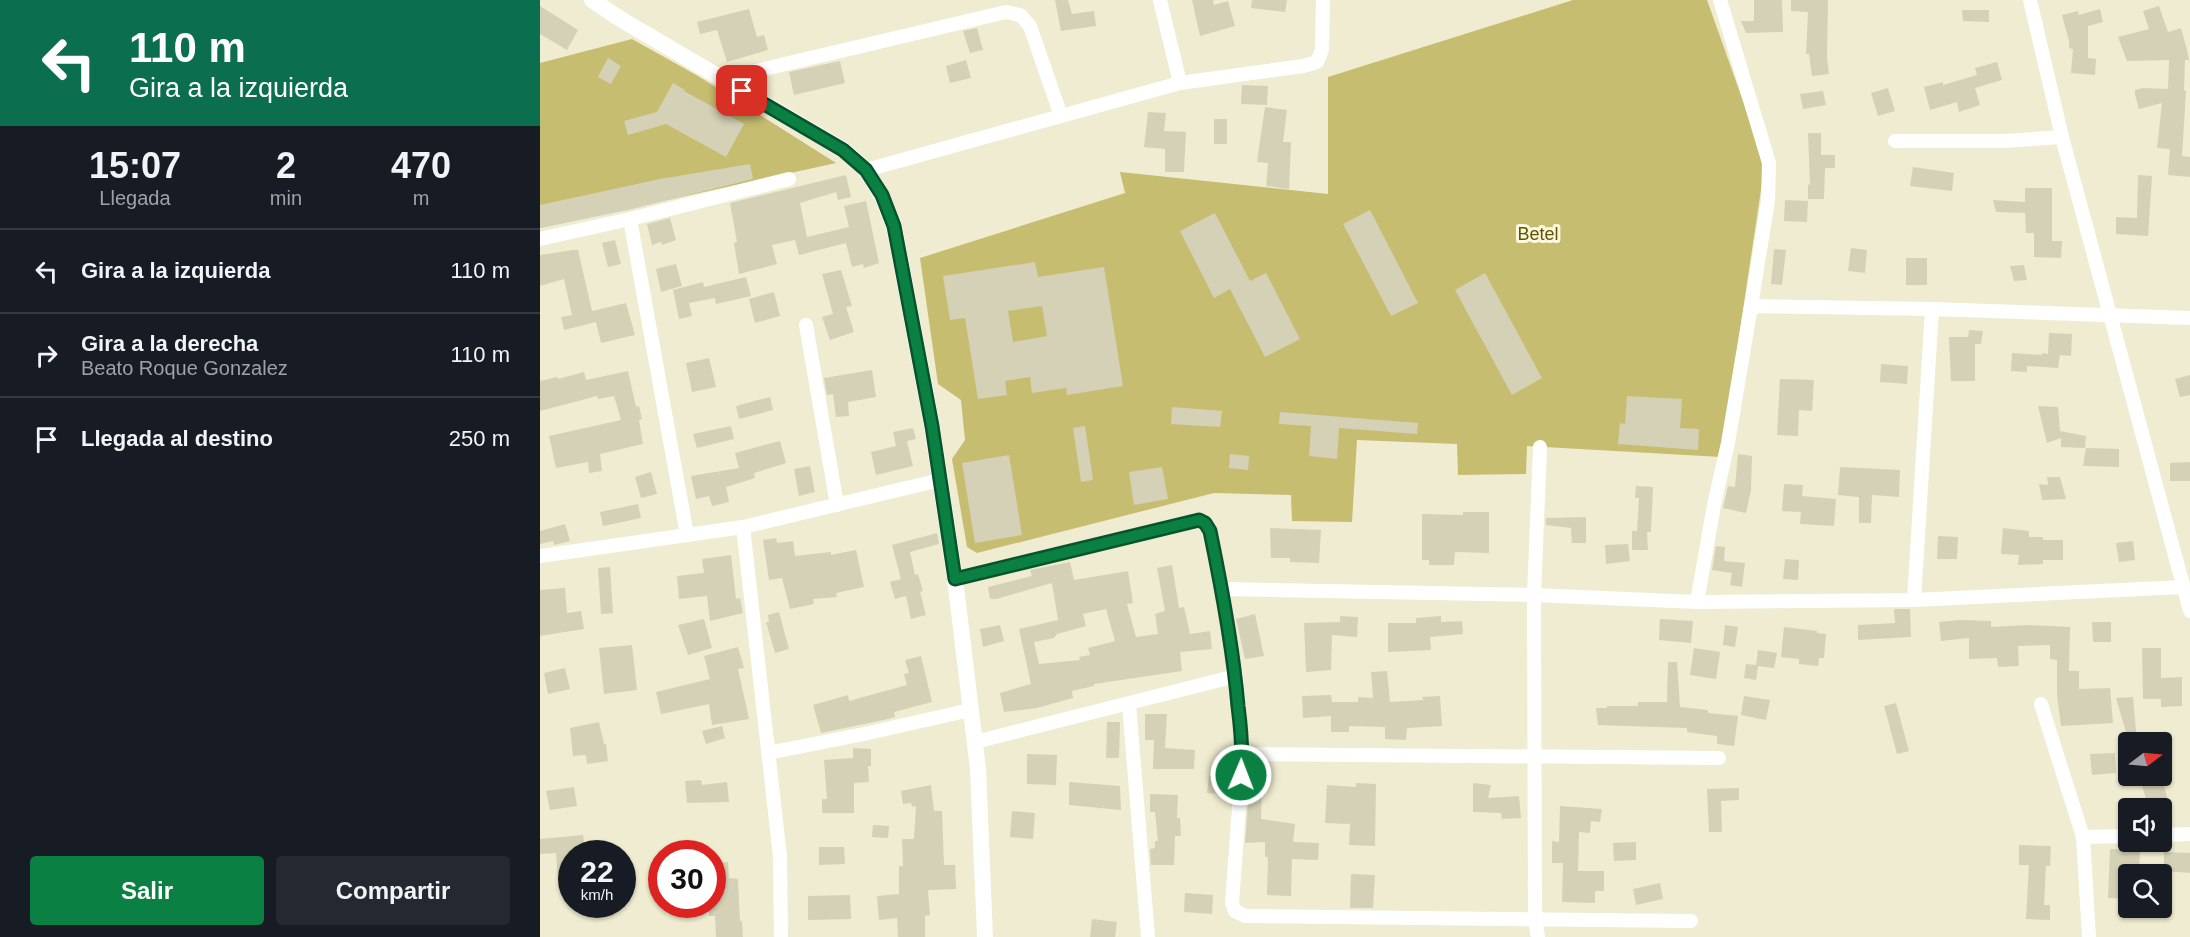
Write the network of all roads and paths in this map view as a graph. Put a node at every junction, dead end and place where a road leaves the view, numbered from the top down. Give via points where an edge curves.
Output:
1 (592, 0) edge
2 (1160, 0) edge
3 (1323, 0) edge
4 (1720, 0) edge
5 (2030, 0) edge
6 (722, 79) junction
7 (1180, 83) junction
8 (1061, 116) junction
9 (2062, 136) junction
10 (1895, 141) dead end
11 (866, 170) junction
12 (789, 179) dead end
13 (630, 219) junction
14 (540, 239) edge
15 (1751, 306) junction
16 (1932, 309) junction
17 (2110, 317) junction
18 (2190, 318) edge
19 (806, 325) dead end
20 (1540, 447) dead end
21 (940, 480) junction
22 (837, 505) junction
23 (743, 527) junction
24 (687, 535) junction
25 (540, 556) edge
26 (955, 579) junction
27 (2183, 587) junction
28 (1222, 589) junction
29 (1534, 595) junction
30 (1914, 600) junction
31 (1697, 602) junction
32 (2190, 611) edge
33 (1236, 676) junction
34 (1129, 704) junction
35 (2041, 704) dead end
36 (970, 710) junction
37 (975, 742) junction
38 (768, 753) junction
39 (1243, 754) junction
40 (1534, 757) junction
41 (1719, 758) dead end
42 (2190, 834) edge
43 (2172, 835) edge
44 (2118, 836) edge
45 (2083, 837) junction
46 (1535, 919) junction
47 (1691, 921) dead end
48 (781, 937) edge
49 (985, 937) edge
50 (1148, 937) edge
51 (1538, 937) edge
52 (2090, 937) edge

1 - 6 street
2 - 7 street
3 - 7 street via 1322,50 1317,62
4 - 15 street via 1769,163 1768,201
5 - 9 street
6 - 8 street via 1006,12 1020,15 1030,26
6 - 11 street via 843,150
7 - 8 street
8 - 11 street
9 - 10 street via 2005,141
9 - 17 street
11 - 21 street via 882,195 894,226
12 - 13 street
13 - 14 street
13 - 24 street
15 - 16 street
15 - 31 street
16 - 17 street
16 - 30 street
17 - 18 street
17 - 27 street
19 - 22 street
20 - 29 street
21 - 22 street
21 - 26 street
22 - 23 street
23 - 24 street
23 - 38 street
24 - 25 street
26 - 28 street via 1199,520 1210,531
26 - 36 street
27 - 30 street
27 - 32 street
28 - 29 street
28 - 33 street
29 - 31 street
29 - 40 street
30 - 31 street
33 - 34 street
33 - 39 street
34 - 37 street
34 - 50 street
35 - 45 street
36 - 37 street
36 - 38 street
37 - 49 street
38 - 48 street via 780,857
39 - 40 street
39 - 46 street via 1232,903 1235,911 1245,916
40 - 41 street
40 - 46 street
42 - 43 street
44 - 45 street
45 - 52 street
46 - 47 street
46 - 51 street

